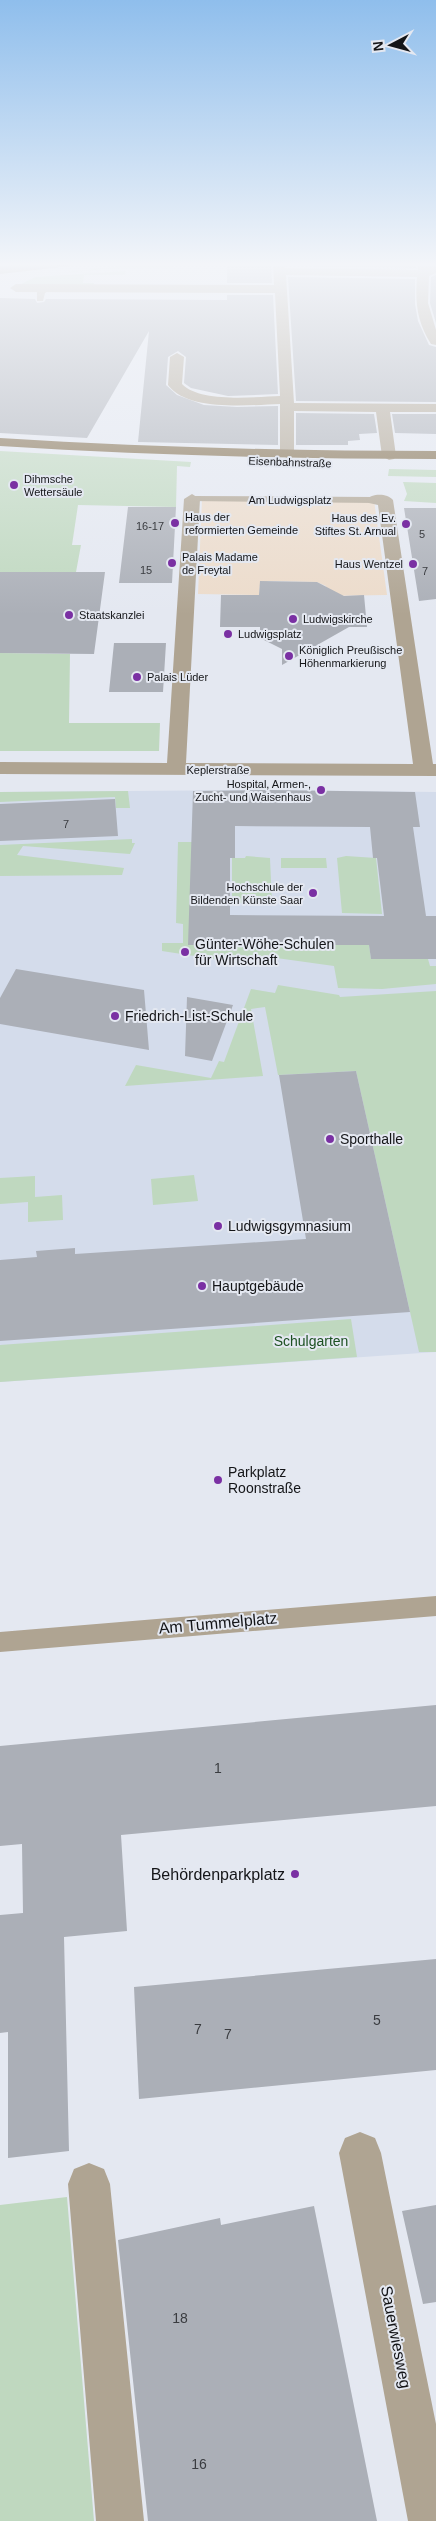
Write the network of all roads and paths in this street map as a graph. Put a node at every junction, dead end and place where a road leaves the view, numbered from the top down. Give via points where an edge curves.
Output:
1 (175, 380) edge
2 (285, 380) edge
3 (286, 404) junction
4 (383, 408) junction
5 (436, 408) edge
6 (0, 442) edge
7 (145, 451) junction
8 (287, 454) junction
9 (436, 455) edge
10 (389, 456) junction
11 (436, 465) edge
12 (192, 499) joint
13 (374, 500) joint
14 (0, 768) edge
15 (176, 770) junction
16 (430, 770) edge
17 (436, 1606) edge
18 (0, 1642) edge
19 (360, 2153) dead end
20 (89, 2184) dead end
21 (120, 2521) edge
22 (432, 2521) edge

1 - 3 street via 175,385 182,394 206,400
2 - 3 street
3 - 4 street
3 - 8 street
4 - 5 street
4 - 10 street
6 - 7 main road, Eisenbahnstraße
7 - 8 main road, Eisenbahnstraße
7 - 11 main road, Eisenbahnstraße via 192,458
8 - 10 main road, Eisenbahnstraße
9 - 10 main road, Eisenbahnstraße
12 - 13 lane, Am Ludwigsplatz
12 - 15 street, Am Ludwigsplatz
13 - 16 street, Am Ludwigsplatz via 385,500
14 - 15 street, Keplerstraße
15 - 16 street, Keplerstraße
17 - 18 lane, Am Tummelplatz
19 - 22 street, Sauerwiesweg
20 - 21 street

